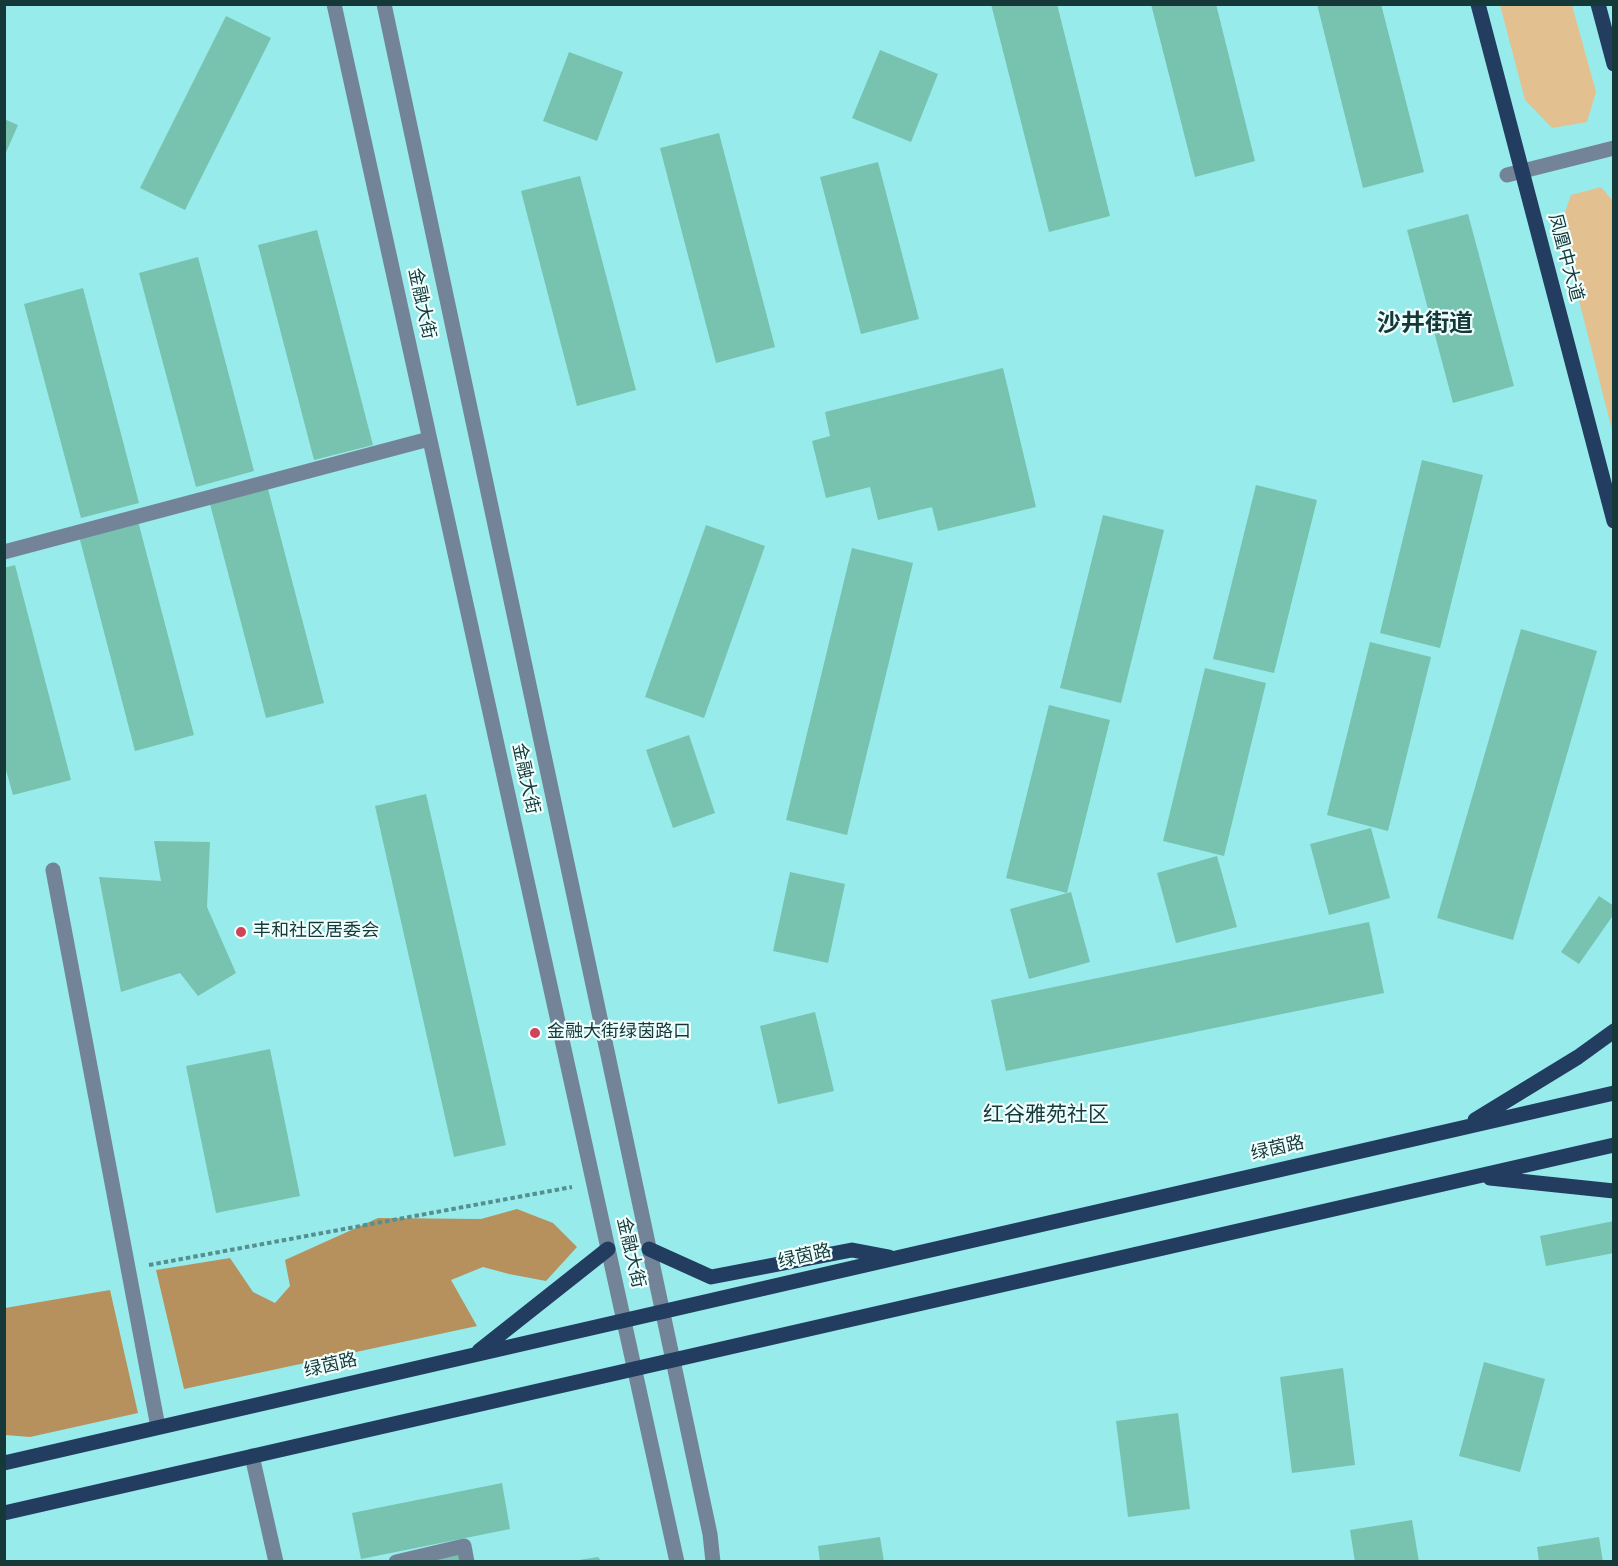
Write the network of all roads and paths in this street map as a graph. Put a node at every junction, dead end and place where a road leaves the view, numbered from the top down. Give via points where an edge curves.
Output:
1 (334, 4) edge
2 (384, 4) edge
3 (1478, 4) edge
4 (1598, 4) edge
5 (1614, 64) edge
6 (1614, 148) edge
7 (1514, 173) junction
8 (429, 439) junction
9 (1614, 521) edge
10 (4, 552) edge
11 (53, 870) dead end
12 (1614, 1031) edge
13 (1614, 1093) edge
14 (1464, 1127) junction
15 (1614, 1145) edge
16 (1475, 1176) junction
17 (593, 1183) junction
18 (1614, 1191) edge
19 (608, 1249) junction
20 (649, 1249) junction
21 (895, 1258) junction
22 (129, 1269) junction
23 (662, 1311) junction
24 (624, 1320) junction
25 (476, 1354) junction
26 (672, 1360) junction
27 (635, 1368) junction
28 (158, 1427) junction
29 (4, 1456) edge
30 (252, 1456) junction
31 (29, 1457) junction
32 (4, 1463) edge
33 (4, 1513) edge
34 (276, 1562) edge
35 (396, 1562) edge
36 (467, 1562) edge
37 (677, 1562) edge
38 (714, 1562) edge

1 - 8 street, 金融大街
2 - 20 street, 金融大街
3 - 7 main road, 凤凰中大道
4 - 5 main road
6 - 7 street
7 - 9 main road, 凤凰中大道
8 - 10 street
8 - 17 street, 金融大街
11 - 22 street
12 - 14 main road
13 - 14 main road, 绿茵路
14 - 21 main road, 绿茵路
15 - 16 main road
16 - 18 main road
16 - 26 main road
17 - 19 street, 金融大街
17 - 22 path
19 - 24 street, 金融大街
19 - 25 main road
20 - 21 main road via 711,1277 852,1250
20 - 23 street, 金融大街
21 - 23 main road, 绿茵路
22 - 28 street
23 - 24 main road, 绿茵路
23 - 26 street, 金融大街
24 - 25 main road, 绿茵路
24 - 27 street, 金融大街
25 - 28 main road, 绿茵路
26 - 27 main road
26 - 38 street, 金融大街
27 - 30 main road
27 - 37 street, 金融大街
28 - 31 main road, 绿茵路
29 - 31 main road
30 - 33 main road
30 - 34 street
31 - 32 main road, 绿茵路
35 - 36 street via 464,1546

